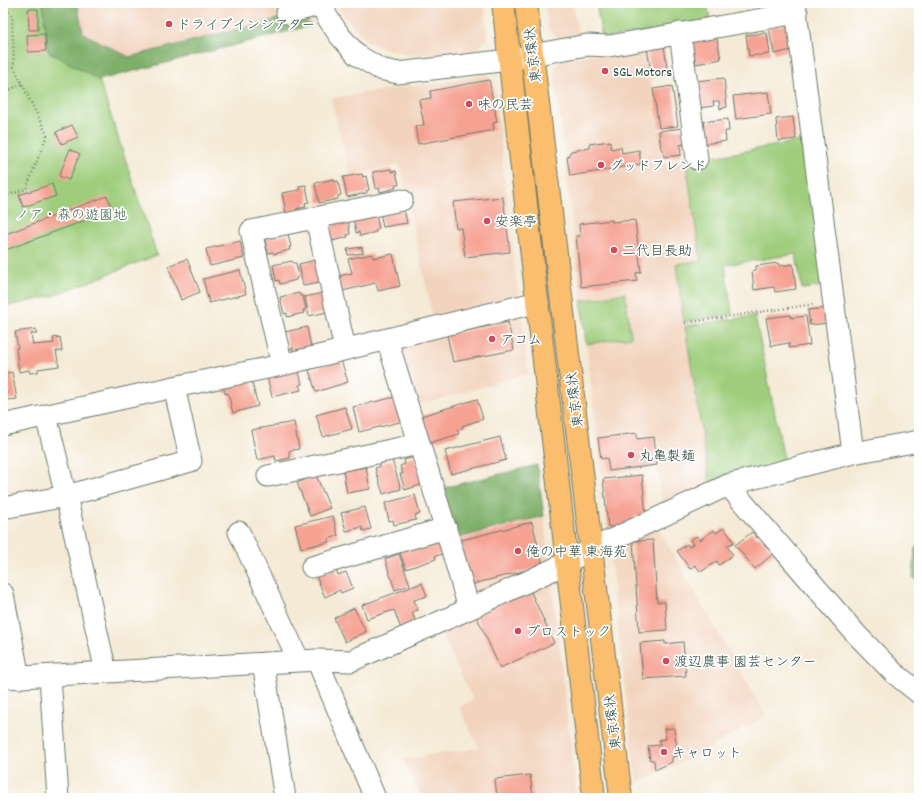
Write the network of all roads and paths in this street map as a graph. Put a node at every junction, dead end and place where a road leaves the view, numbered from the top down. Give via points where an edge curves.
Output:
1 (503, 3) edge
2 (526, 3) edge
3 (323, 4) edge
4 (3, 6) edge
5 (796, 8) edge
6 (287, 13) dead end
7 (680, 33) junction
8 (532, 55) junction
9 (509, 60) junction
10 (22, 84) junction
11 (3, 93) edge
12 (697, 159) dead end
13 (3, 198) edge
14 (402, 200) dead end
15 (316, 218) junction
16 (538, 302) junction
17 (834, 302) junction
18 (685, 323) dead end
19 (387, 339) junction
20 (345, 350) junction
21 (282, 365) junction
22 (174, 387) junction
23 (46, 416) junction
24 (3, 425) edge
25 (919, 441) edge
26 (419, 444) junction
27 (853, 453) junction
28 (268, 476) dead end
29 (728, 485) junction
30 (66, 496) junction
31 (3, 508) edge
32 (446, 528) junction
33 (239, 532) dead end
34 (592, 549) junction
35 (567, 562) junction
36 (312, 567) dead end
37 (3, 594) edge
38 (469, 609) junction
39 (308, 660) junction
40 (263, 663) junction
41 (106, 672) junction
42 (50, 676) junction
43 (11, 678) edge
44 (919, 693) edge
45 (58, 798) edge
46 (285, 798) edge
47 (375, 798) edge
48 (594, 798) edge
49 (621, 798) edge

1 - 9 highway, 東京環状
2 - 8 highway, 東京環状
3 - 6 street
3 - 9 street via 327,17 340,36 357,55 380,68 398,73
4 - 10 path via 12,16 14,67
5 - 7 street
5 - 17 street
7 - 8 street via 609,46 587,45
7 - 12 street
8 - 9 street
8 - 34 highway, 東京環状
9 - 16 highway, 東京環状
10 - 11 path
10 - 13 path via 47,135 26,189
14 - 15 street
15 - 20 street
15 - 21 street via 251,231
16 - 19 street
16 - 35 highway, 東京環状
17 - 18 path
17 - 27 street
19 - 20 street
19 - 26 street
20 - 21 street
21 - 22 street
22 - 23 street
22 - 30 street via 191,461
23 - 24 street
23 - 30 street
25 - 27 street
26 - 28 street
26 - 32 street
27 - 29 street
29 - 34 street
29 - 44 street via 856,634 894,673
30 - 31 street
30 - 41 street
32 - 36 street
32 - 38 street
33 - 39 street
34 - 35 street
34 - 49 highway, 東京環状
35 - 38 street
35 - 48 highway, 東京環状
37 - 43 street
38 - 39 street via 351,661
39 - 40 street
39 - 47 street
40 - 41 street
40 - 46 street
41 - 42 street
42 - 43 street
42 - 45 street

